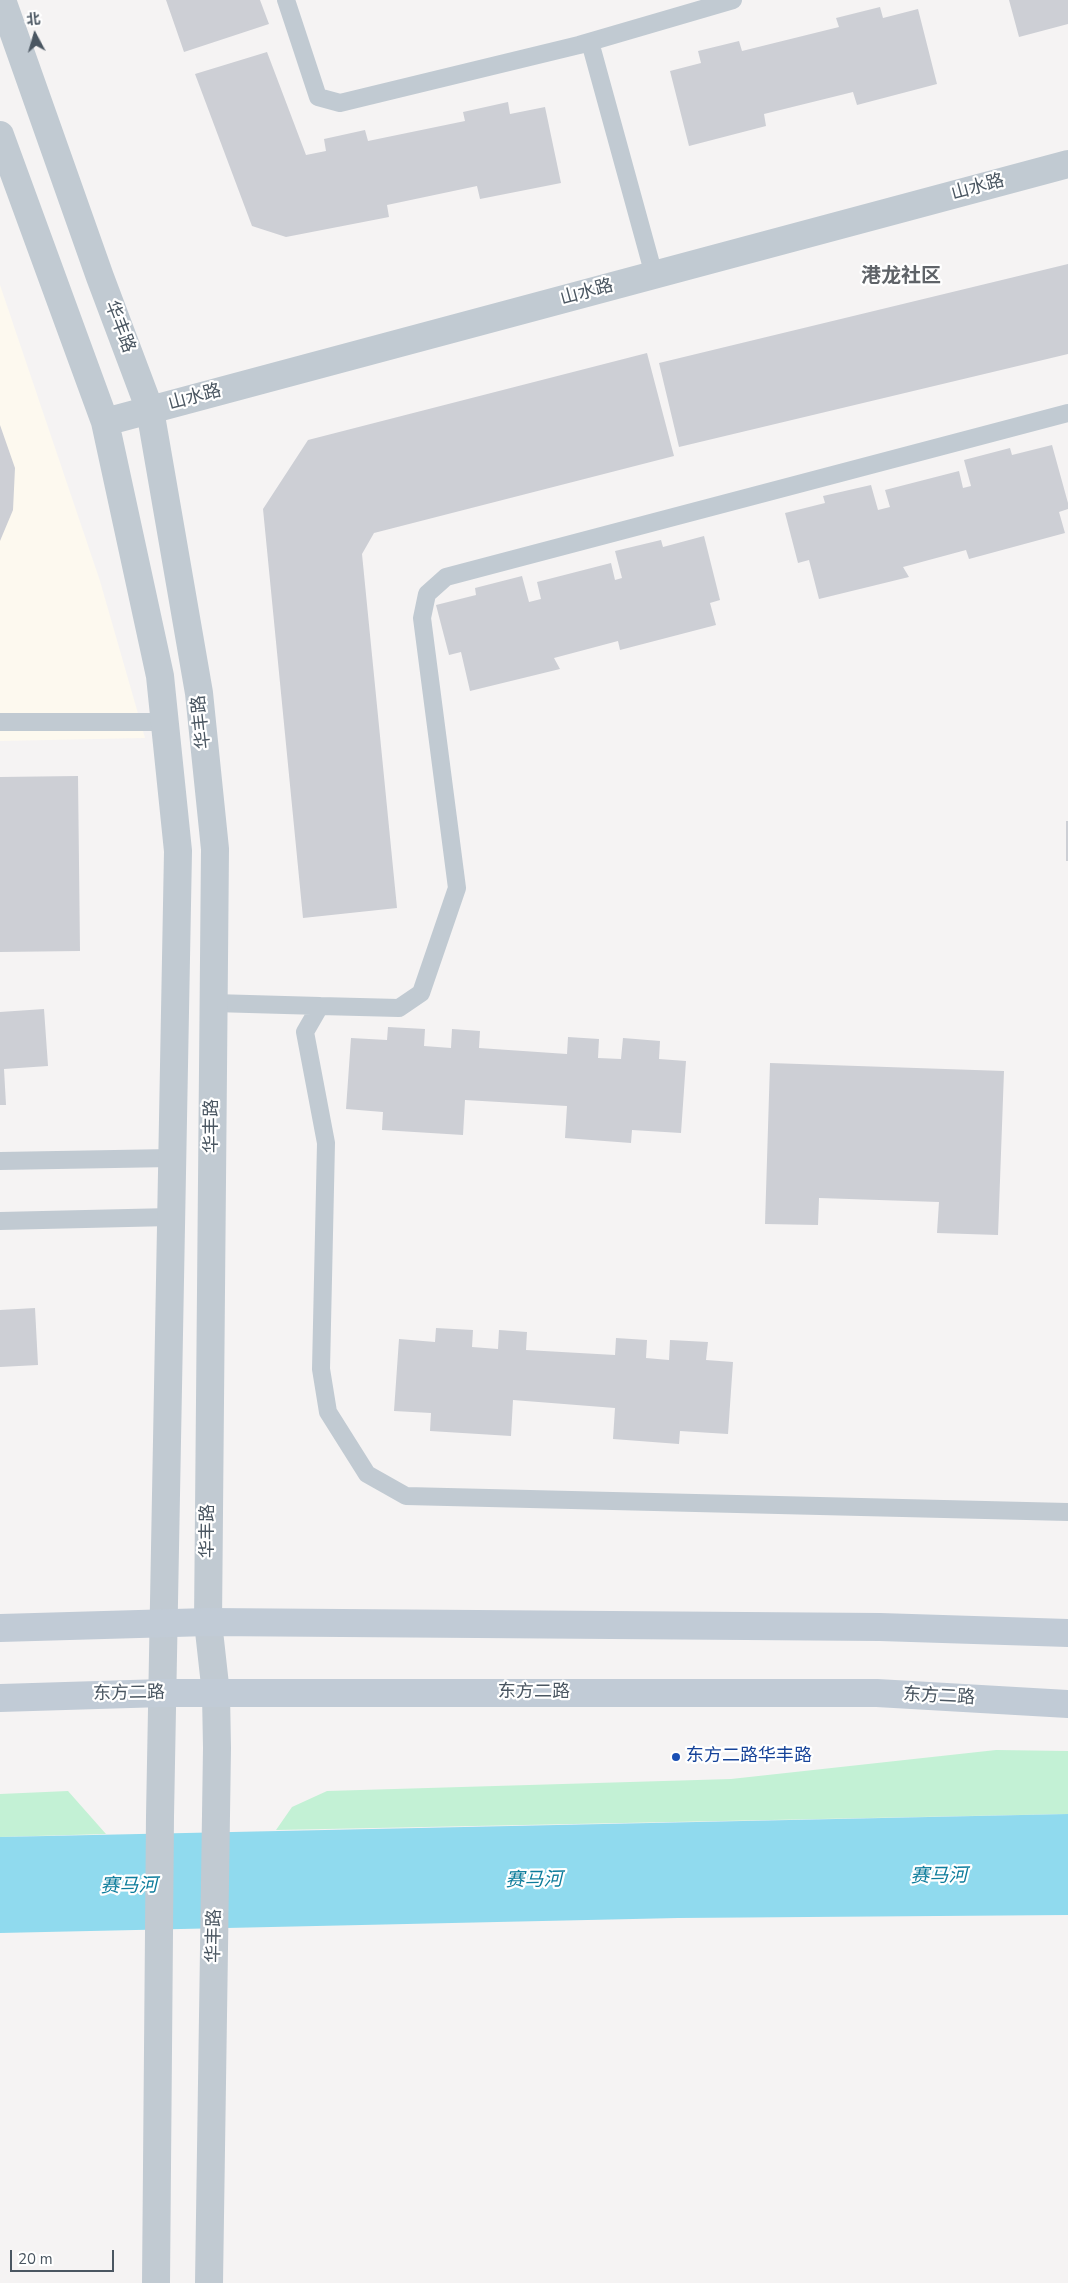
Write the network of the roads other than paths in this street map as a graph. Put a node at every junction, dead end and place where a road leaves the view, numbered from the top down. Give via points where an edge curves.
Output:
1 (2, 0) edge
2 (286, 0) edge
3 (733, 0) edge
4 (590, 42) junction
5 (0, 135) edge
6 (1068, 164) edge
7 (654, 275) junction
8 (150, 410) junction
9 (1068, 413) edge
10 (105, 422) junction
11 (0, 722) edge
12 (165, 722) junction
13 (214, 1003) junction
14 (320, 1006) junction
15 (172, 1158) junction
16 (0, 1161) edge
17 (171, 1217) junction
18 (0, 1221) edge
19 (1068, 1512) edge
20 (208, 1622) junction
21 (164, 1623) junction
22 (0, 1628) edge
23 (1068, 1633) edge
24 (163, 1693) junction
25 (216, 1694) junction
26 (0, 1698) edge
27 (1068, 1704) edge
28 (156, 2283) edge
29 (208, 2283) edge

1 - 8 street, 华丰路
2 - 4 lane via 318,97 340,103
3 - 4 lane
4 - 7 lane
5 - 10 street, 华丰路
6 - 7 street, 山水路
7 - 8 street, 山水路
8 - 10 street, 山水路
8 - 13 street, 华丰路 via 199,693 215,849
9 - 14 lane via 446,577 428,594 422,618 457,888 421,993 399,1008
10 - 12 street, 华丰路 via 160,676
11 - 12 lane
12 - 15 street, 华丰路 via 178,851
13 - 14 lane
13 - 20 street, 华丰路
14 - 19 lane via 305,1032 326,1143 321,1369 328,1412 367,1474 406,1496
15 - 16 lane
15 - 17 street, 华丰路
17 - 18 lane
17 - 21 street, 华丰路
20 - 21 main road
20 - 23 main road via 880,1627
20 - 25 street, 华丰路
21 - 22 main road
21 - 24 street, 华丰路
24 - 25 main road, 东方二路
24 - 26 main road, 东方二路
24 - 28 street, 华丰路
25 - 27 main road, 东方二路 via 876,1693
25 - 29 street, 华丰路 via 217,1814

